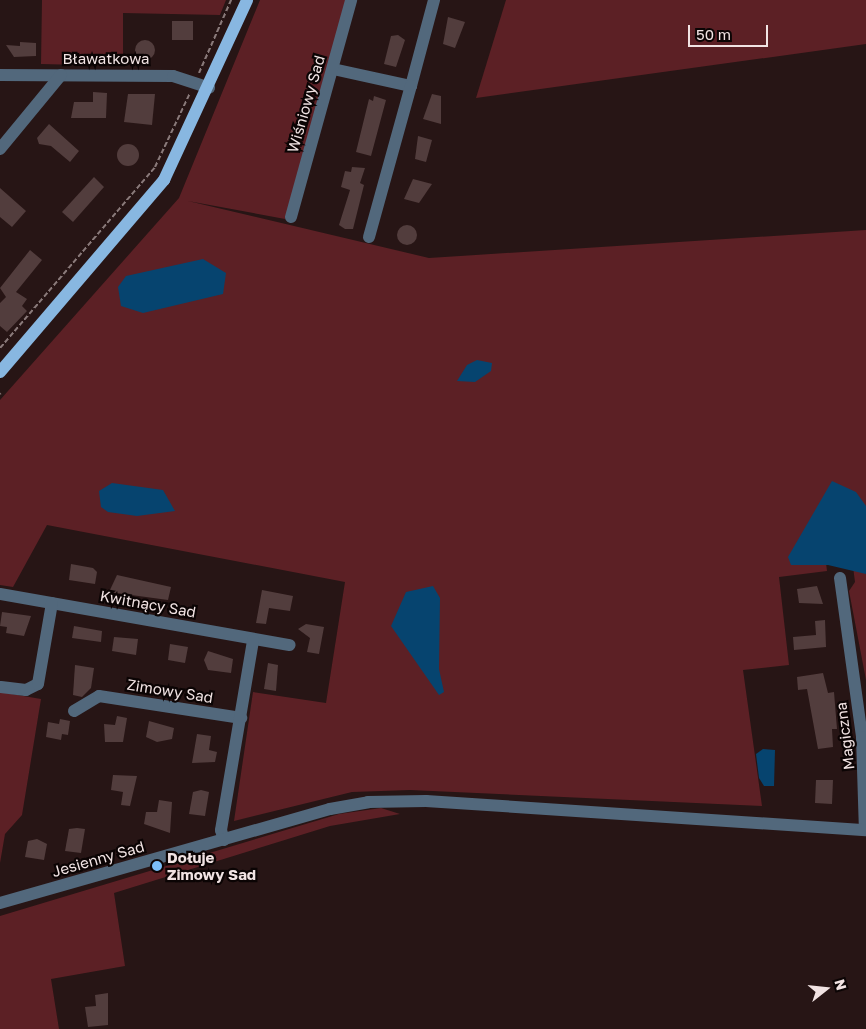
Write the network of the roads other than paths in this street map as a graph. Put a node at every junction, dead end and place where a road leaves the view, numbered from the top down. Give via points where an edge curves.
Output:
1 (247, 0) edge
2 (351, 0) edge
3 (434, 0) edge
4 (333, 69) junction
5 (0, 75) edge
6 (61, 75) junction
7 (411, 86) junction
8 (209, 88) junction
9 (0, 149) edge
10 (291, 217) dead end
11 (369, 237) dead end
12 (0, 372) edge
13 (840, 578) dead end
14 (0, 594) edge
15 (52, 603) junction
16 (253, 640) junction
17 (290, 645) dead end
18 (1, 688) edge
19 (74, 710) dead end
20 (241, 718) junction
21 (866, 830) edge
22 (224, 840) junction
23 (0, 903) edge

1 - 8 main road
2 - 4 street, Wiśniowy Sad
3 - 7 street
4 - 7 street
4 - 10 street, Wiśniowy Sad
5 - 6 street, Bławatkowa
6 - 8 street, Bławatkowa via 172,76
6 - 9 street
7 - 11 street
8 - 12 main road via 175,162 150,200
13 - 21 street, Magiczna via 862,737
14 - 15 street, Kwitnący Sad
15 - 16 street, Kwitnący Sad
15 - 18 street via 38,684 26,690
16 - 17 street, Kwitnący Sad
16 - 20 street
19 - 20 street, Zimowy Sad via 99,696
20 - 22 street via 221,830
21 - 22 street, Jesienny Sad via 426,801 359,803
22 - 23 street, Jesienny Sad

